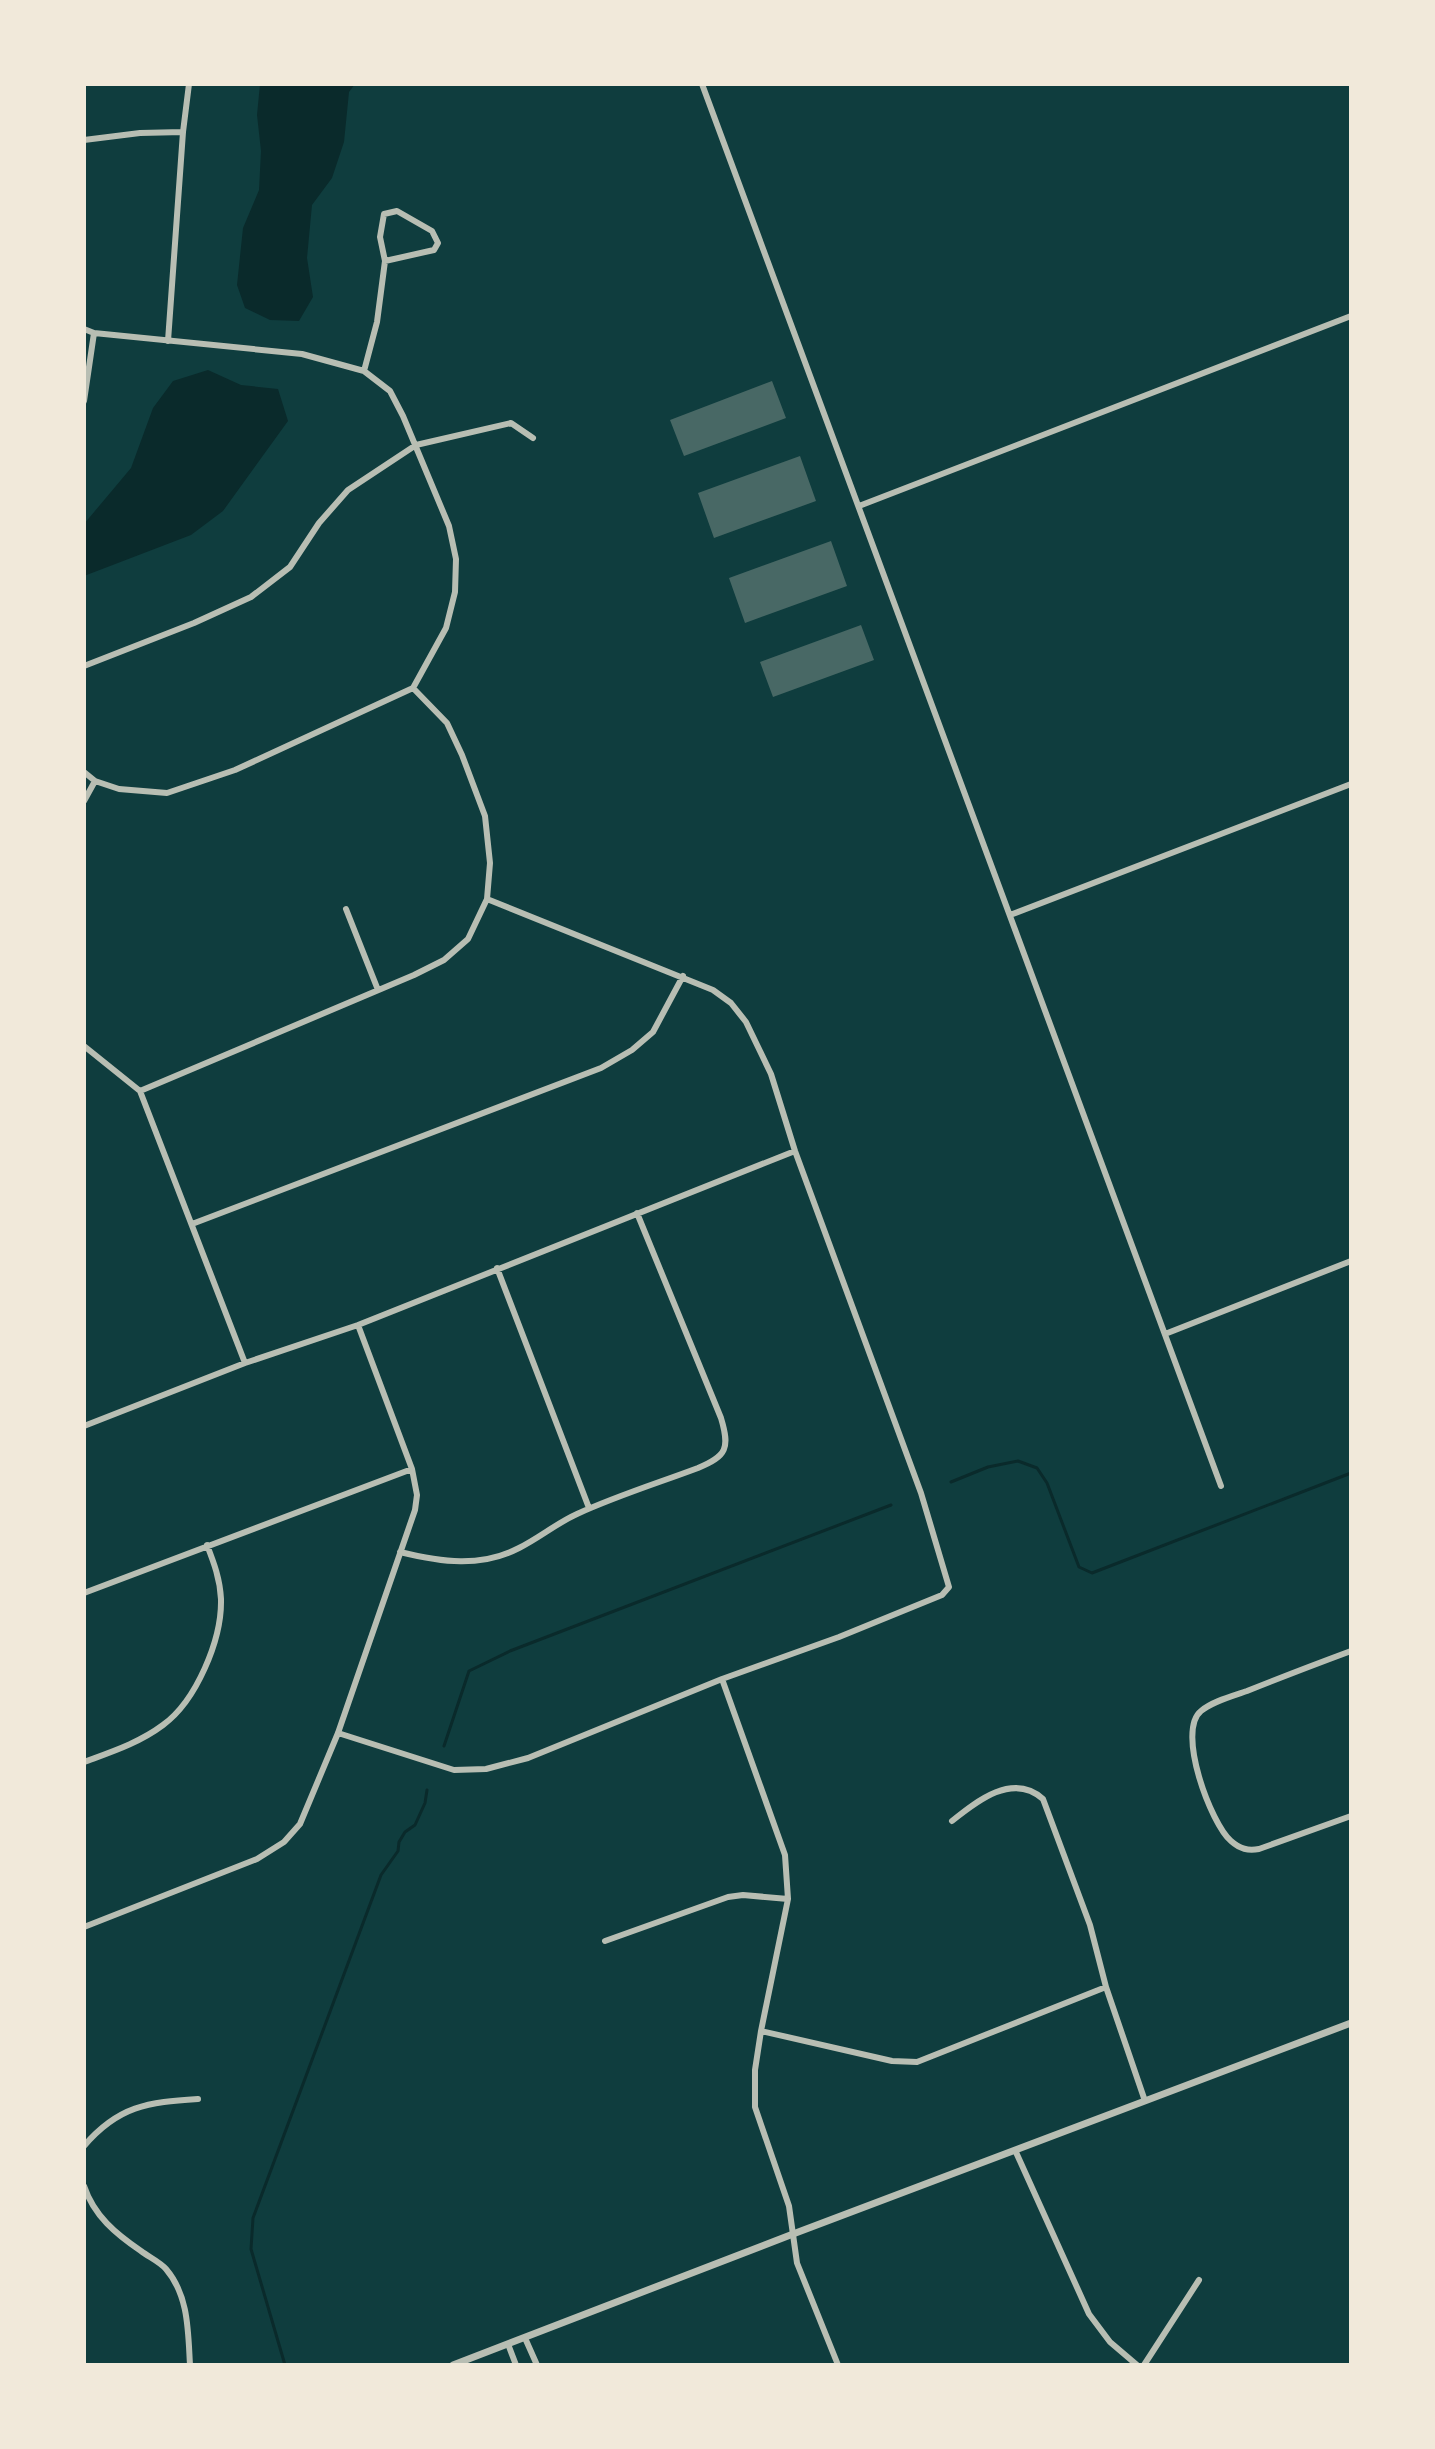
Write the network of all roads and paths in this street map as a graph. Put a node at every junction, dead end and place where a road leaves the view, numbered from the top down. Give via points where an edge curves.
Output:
1 (189, 84) edge
2 (702, 84) edge
3 (183, 132) junction
4 (84, 140) edge
5 (385, 261) junction
6 (1351, 316) edge
7 (84, 329) edge
8 (94, 333) junction
9 (168, 341) junction
10 (364, 371) junction
11 (84, 401) edge
12 (533, 438) dead end
13 (416, 445) junction
14 (859, 506) junction
15 (84, 666) edge
16 (413, 688) junction
17 (84, 772) edge
18 (95, 781) junction
19 (1351, 784) edge
20 (84, 801) edge
21 (487, 899) junction
22 (346, 909) dead end
23 (1010, 915) junction
24 (683, 976) junction
25 (378, 990) junction
26 (84, 1046) edge
27 (140, 1091) junction
28 (795, 1151) junction
29 (637, 1213) junction
30 (192, 1224) junction
31 (1351, 1261) edge
32 (497, 1268) junction
33 (358, 1325) junction
34 (1165, 1334) junction
35 (245, 1363) junction
36 (84, 1426) edge
37 (412, 1469) junction
38 (1221, 1486) dead end
39 (589, 1508) junction
40 (207, 1545) junction
41 (400, 1552) junction
42 (84, 1593) edge
43 (1351, 1651) edge
44 (722, 1679) junction
45 (338, 1733) junction
46 (84, 1762) edge
47 (1351, 1816) edge
48 (952, 1821) dead end
49 (788, 1899) junction
50 (84, 1927) edge
51 (605, 1941) dead end
52 (1106, 1987) junction
53 (1351, 2023) edge
54 (761, 2031) junction
55 (198, 2099) dead end
56 (1145, 2101) junction
57 (84, 2146) edge
58 (1015, 2150) junction
59 (84, 2186) edge
60 (793, 2234) junction
61 (1199, 2280) dead end
62 (525, 2338) junction
63 (508, 2344) junction
64 (190, 2365) edge
65 (453, 2365) edge
66 (516, 2365) edge
67 (537, 2365) edge
68 (838, 2365) edge
69 (1137, 2365) edge
70 (1144, 2365) edge

1 - 3 street
2 - 14 street
3 - 4 street
3 - 9 street
5 - 5 street via 434,250 438,243 432,231 397,211 384,214 380,237
5 - 10 street
6 - 14 street
7 - 8 street
8 - 9 street
8 - 11 street
9 - 10 street via 302,354
10 - 13 street via 390,391
12 - 13 street via 511,423
13 - 15 street via 348,490 290,567 251,597
13 - 16 street via 449,526 456,559 446,628
14 - 23 street
16 - 18 street via 190,787 153,793
16 - 21 street via 447,723 485,816
17 - 18 street
18 - 20 street
19 - 23 street
21 - 24 street
21 - 25 street via 468,939 444,960
22 - 25 street
23 - 34 street
24 - 28 street via 731,1003 746,1022 771,1074
24 - 30 street via 653,1032 601,1068
25 - 27 street
26 - 27 street
27 - 30 street
28 - 29 street
28 - 44 street via 921,1493 949,1587 942,1595 839,1637
29 - 32 street
29 - 39 street via 727,1439 715,1461
30 - 35 street
31 - 34 street
32 - 33 street
32 - 39 street
33 - 35 street
33 - 37 street
34 - 38 street
35 - 36 street
37 - 40 street
37 - 41 street via 415,1510
39 - 41 street via 520,1548 478,1562
40 - 42 street
40 - 46 street via 219,1576 219,1627 193,1693 165,1724
41 - 45 street
43 - 47 street via 1201,1711 1194,1721 1191,1750 1218,1822 1239,1847 1249,1851
44 - 45 street via 528,1758 486,1769 454,1770 424,1763
44 - 49 street via 785,1855
45 - 50 street via 300,1824 284,1842 257,1859
48 - 52 street via 1000,1791 1023,1788 1043,1799 1090,1925
49 - 51 street via 728,1897
49 - 54 street
52 - 54 street via 917,2062
52 - 56 street
53 - 56 street
54 - 60 street via 755,2107 789,2206
55 - 57 street via 158,2101 123,2113
56 - 58 street
58 - 60 street
58 - 69 street via 1089,2314
59 - 64 street via 110,2228 165,2268 182,2296
60 - 62 street
60 - 68 street via 797,2263
61 - 70 street
62 - 63 street
62 - 67 street
63 - 65 street
63 - 66 street

